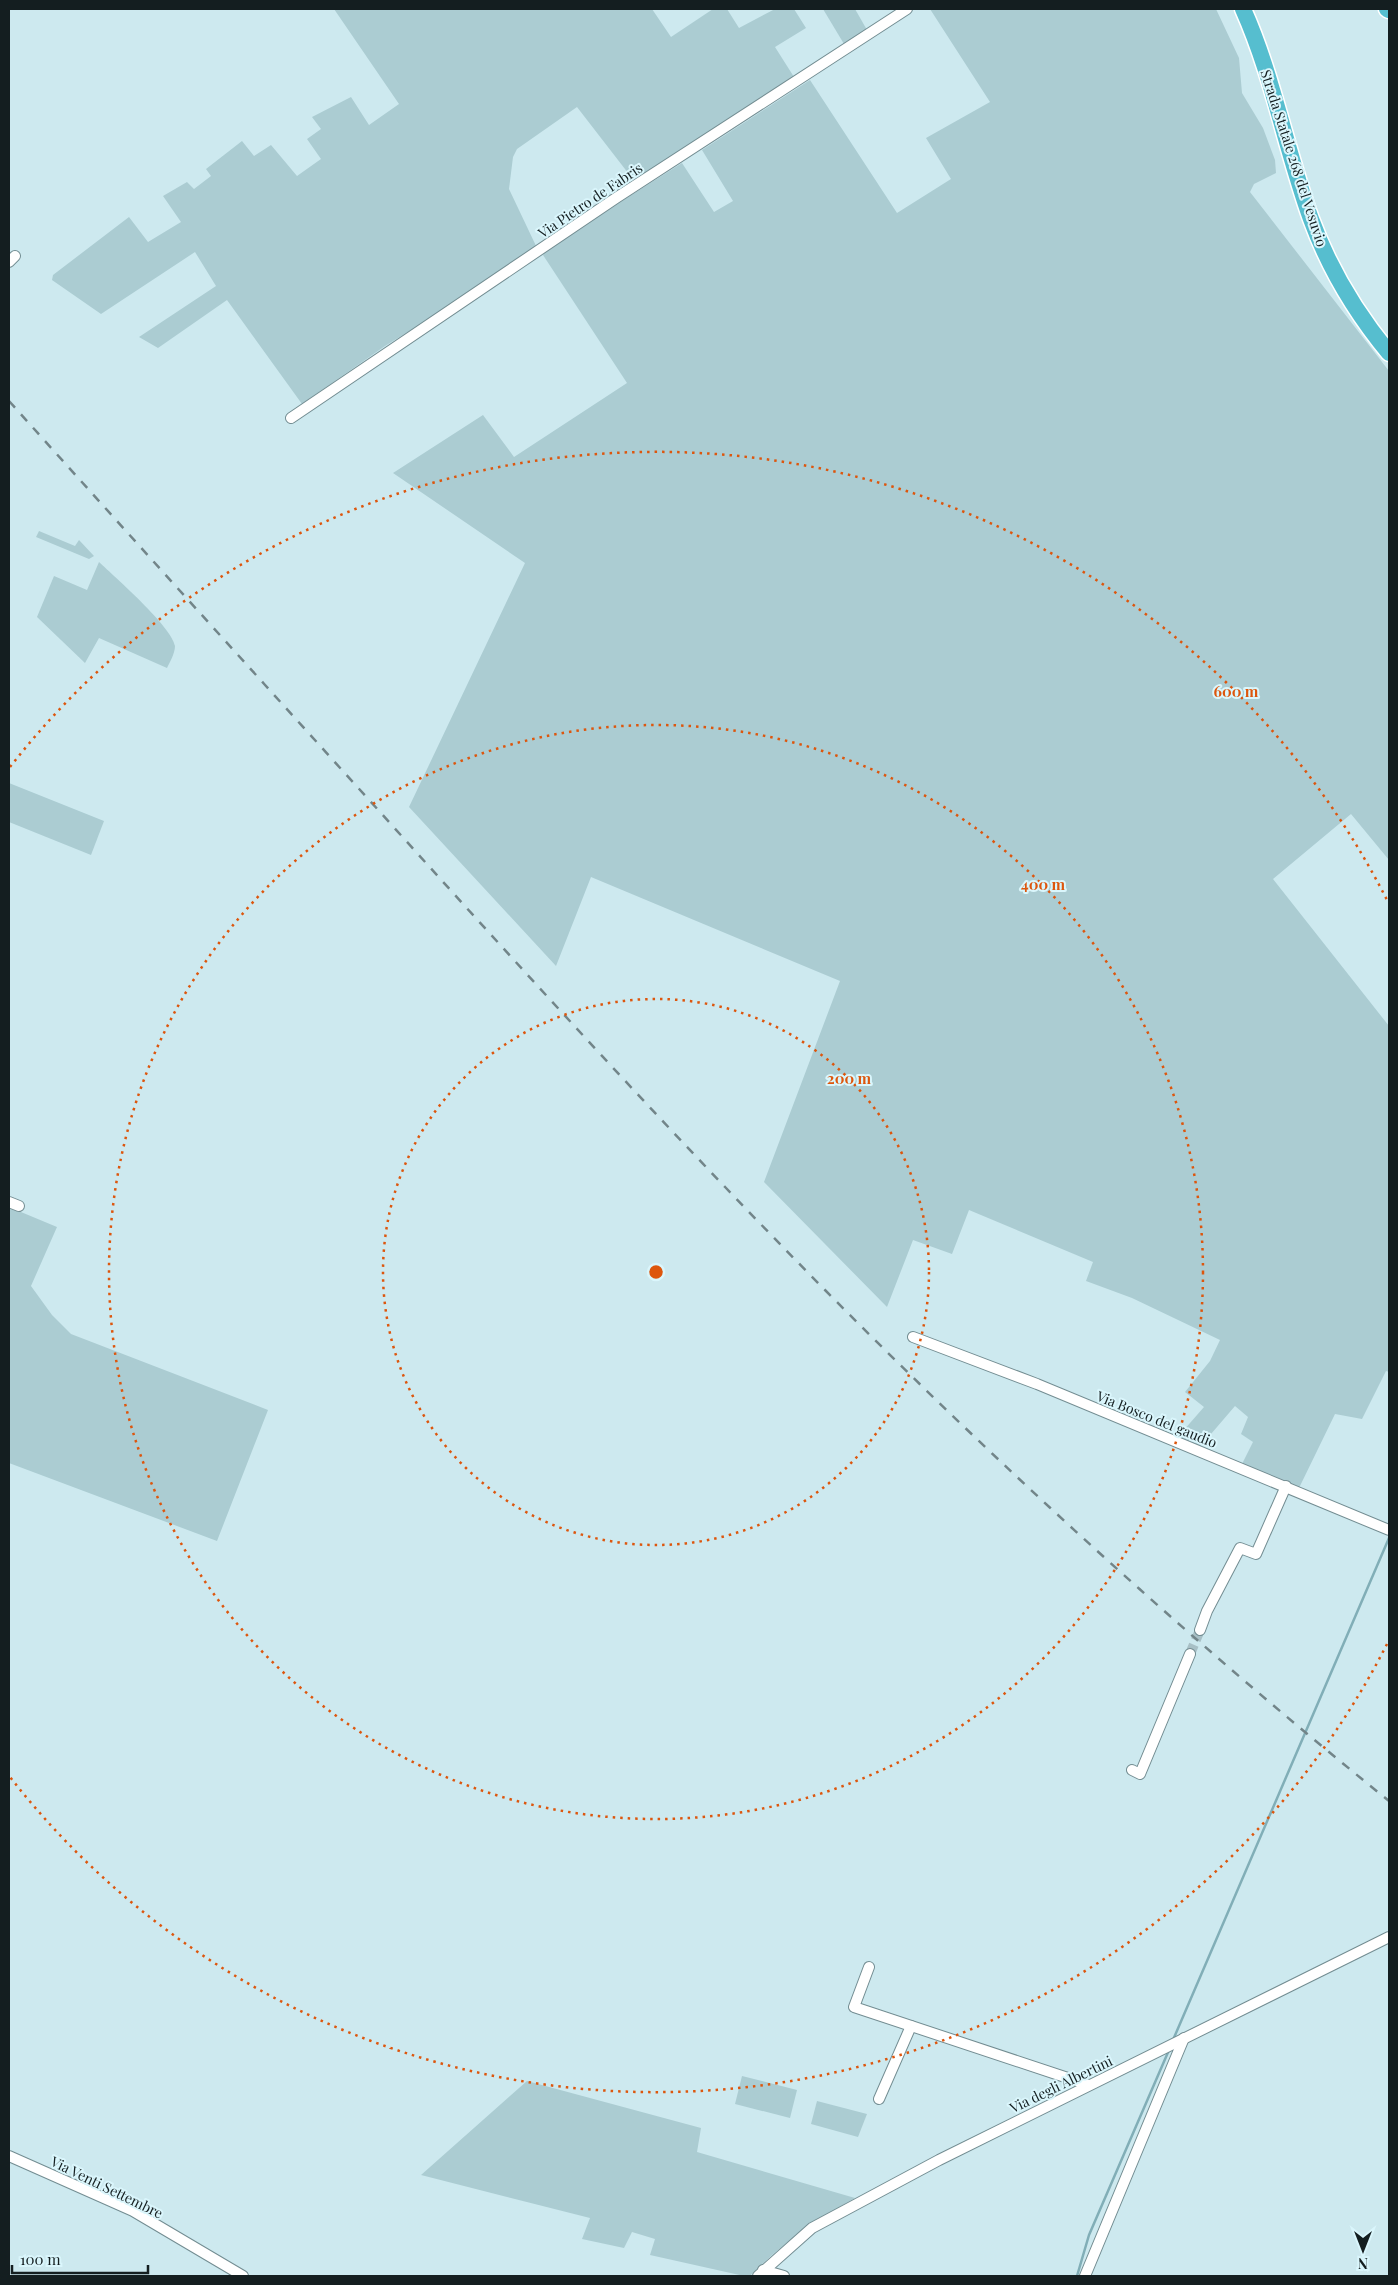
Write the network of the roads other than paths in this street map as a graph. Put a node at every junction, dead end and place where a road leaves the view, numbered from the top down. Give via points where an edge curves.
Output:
1 (907, 9) edge
2 (1243, 9) edge
3 (1389, 353) edge
4 (291, 418) dead end
5 (9, 1202) edge
6 (19, 1206) dead end
7 (913, 1337) dead end
8 (1286, 1486) junction
9 (1389, 1530) edge
10 (1200, 1630) tunnel mouth
11 (1190, 1654) tunnel mouth
12 (1132, 1770) dead end
13 (1389, 1937) edge
14 (869, 1967) dead end
15 (911, 2026) junction
16 (1180, 2040) junction
17 (1090, 2085) junction
18 (879, 2099) dead end
19 (9, 2156) edge
20 (760, 2273) edge
21 (243, 2276) edge
22 (784, 2276) edge
23 (1085, 2276) edge

1 - 4 street, Via Pietro de Fabris via 616,198
2 - 3 highway, Strada Statale 268 del Vesuvio via 1311,220 1327,258 1347,296
5 - 6 street
7 - 8 street, Via Bosco del gaudio
8 - 9 street, Via Bosco del gaudio
8 - 10 street via 1256,1554 1240,1548 1206,1611
11 - 12 street via 1140,1774
13 - 16 street, Via degli Albertini
14 - 15 street via 854,2007
15 - 17 street
15 - 18 street
16 - 17 street, Via degli Albertini
16 - 23 street
17 - 20 street, Via degli Albertini via 812,2228
19 - 21 street, Via Venti Settembre via 133,2211
20 - 22 street

